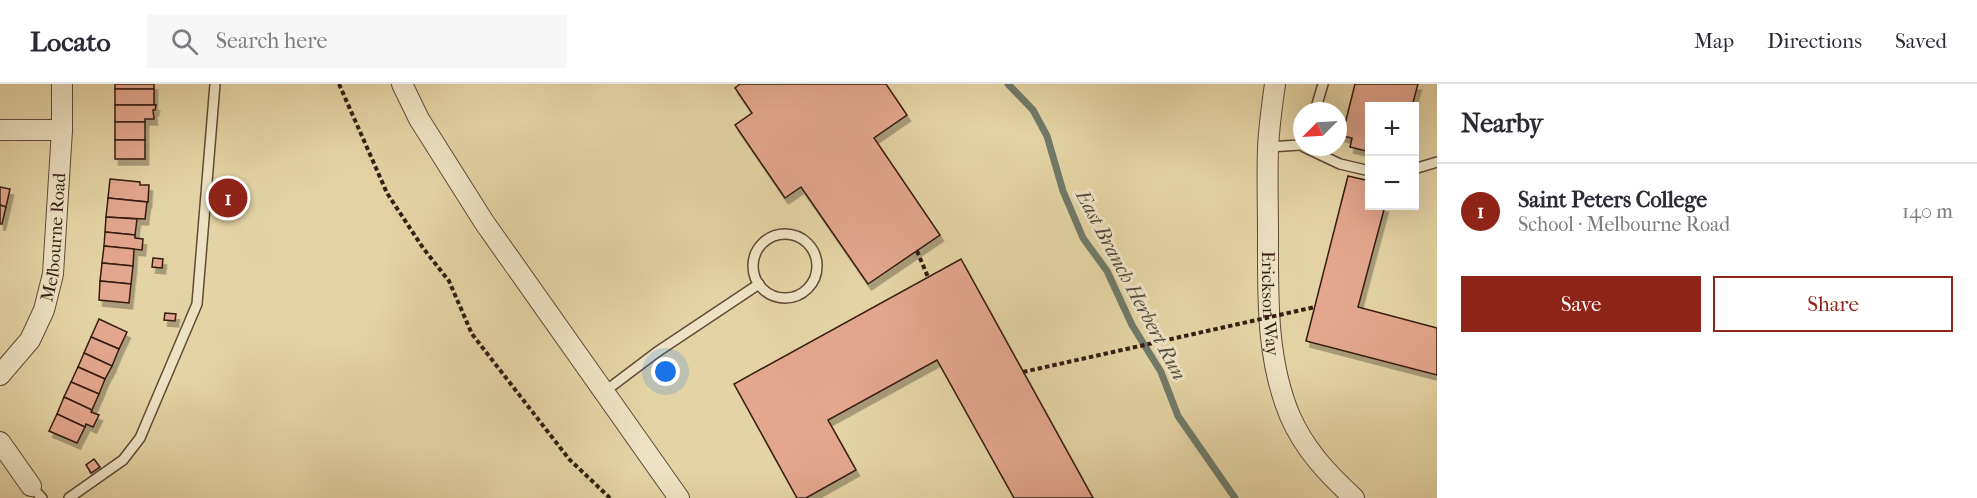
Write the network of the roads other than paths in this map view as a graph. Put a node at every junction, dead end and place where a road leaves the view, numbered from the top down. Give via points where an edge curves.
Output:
1 (62, 84) edge
2 (215, 84) edge
3 (402, 84) edge
4 (1275, 84) edge
5 (1323, 84) edge
6 (1318, 102) edge
7 (0, 130) edge
8 (62, 130) junction
9 (1293, 146) edge
10 (1268, 147) junction
11 (1324, 156) edge
12 (1437, 162) edge
13 (1419, 168) edge
14 (1365, 170) edge
15 (759, 284) junction
16 (0, 375) edge
17 (604, 392) junction
18 (0, 442) edge
19 (36, 492) edge
20 (69, 498) edge
21 (679, 498) edge
22 (1354, 498) edge

1 - 8 street, Melbourne Road
2 - 20 lane via 197,304 140,438 123,460
3 - 17 street via 419,119 484,222
4 - 10 street, Erickson Way
5 - 6 lane
7 - 8 street
8 - 16 street, Melbourne Road via 53,274 44,310 30,340
9 - 10 lane
10 - 22 street, Erickson Way via 1268,285 1280,386 1305,445 1322,468
11 - 14 lane
12 - 13 lane
15 - 15 lane via 777,297 794,296 813,282 817,256 800,236 774,235 764,241 753,262
15 - 17 lane
17 - 21 street
18 - 19 street

